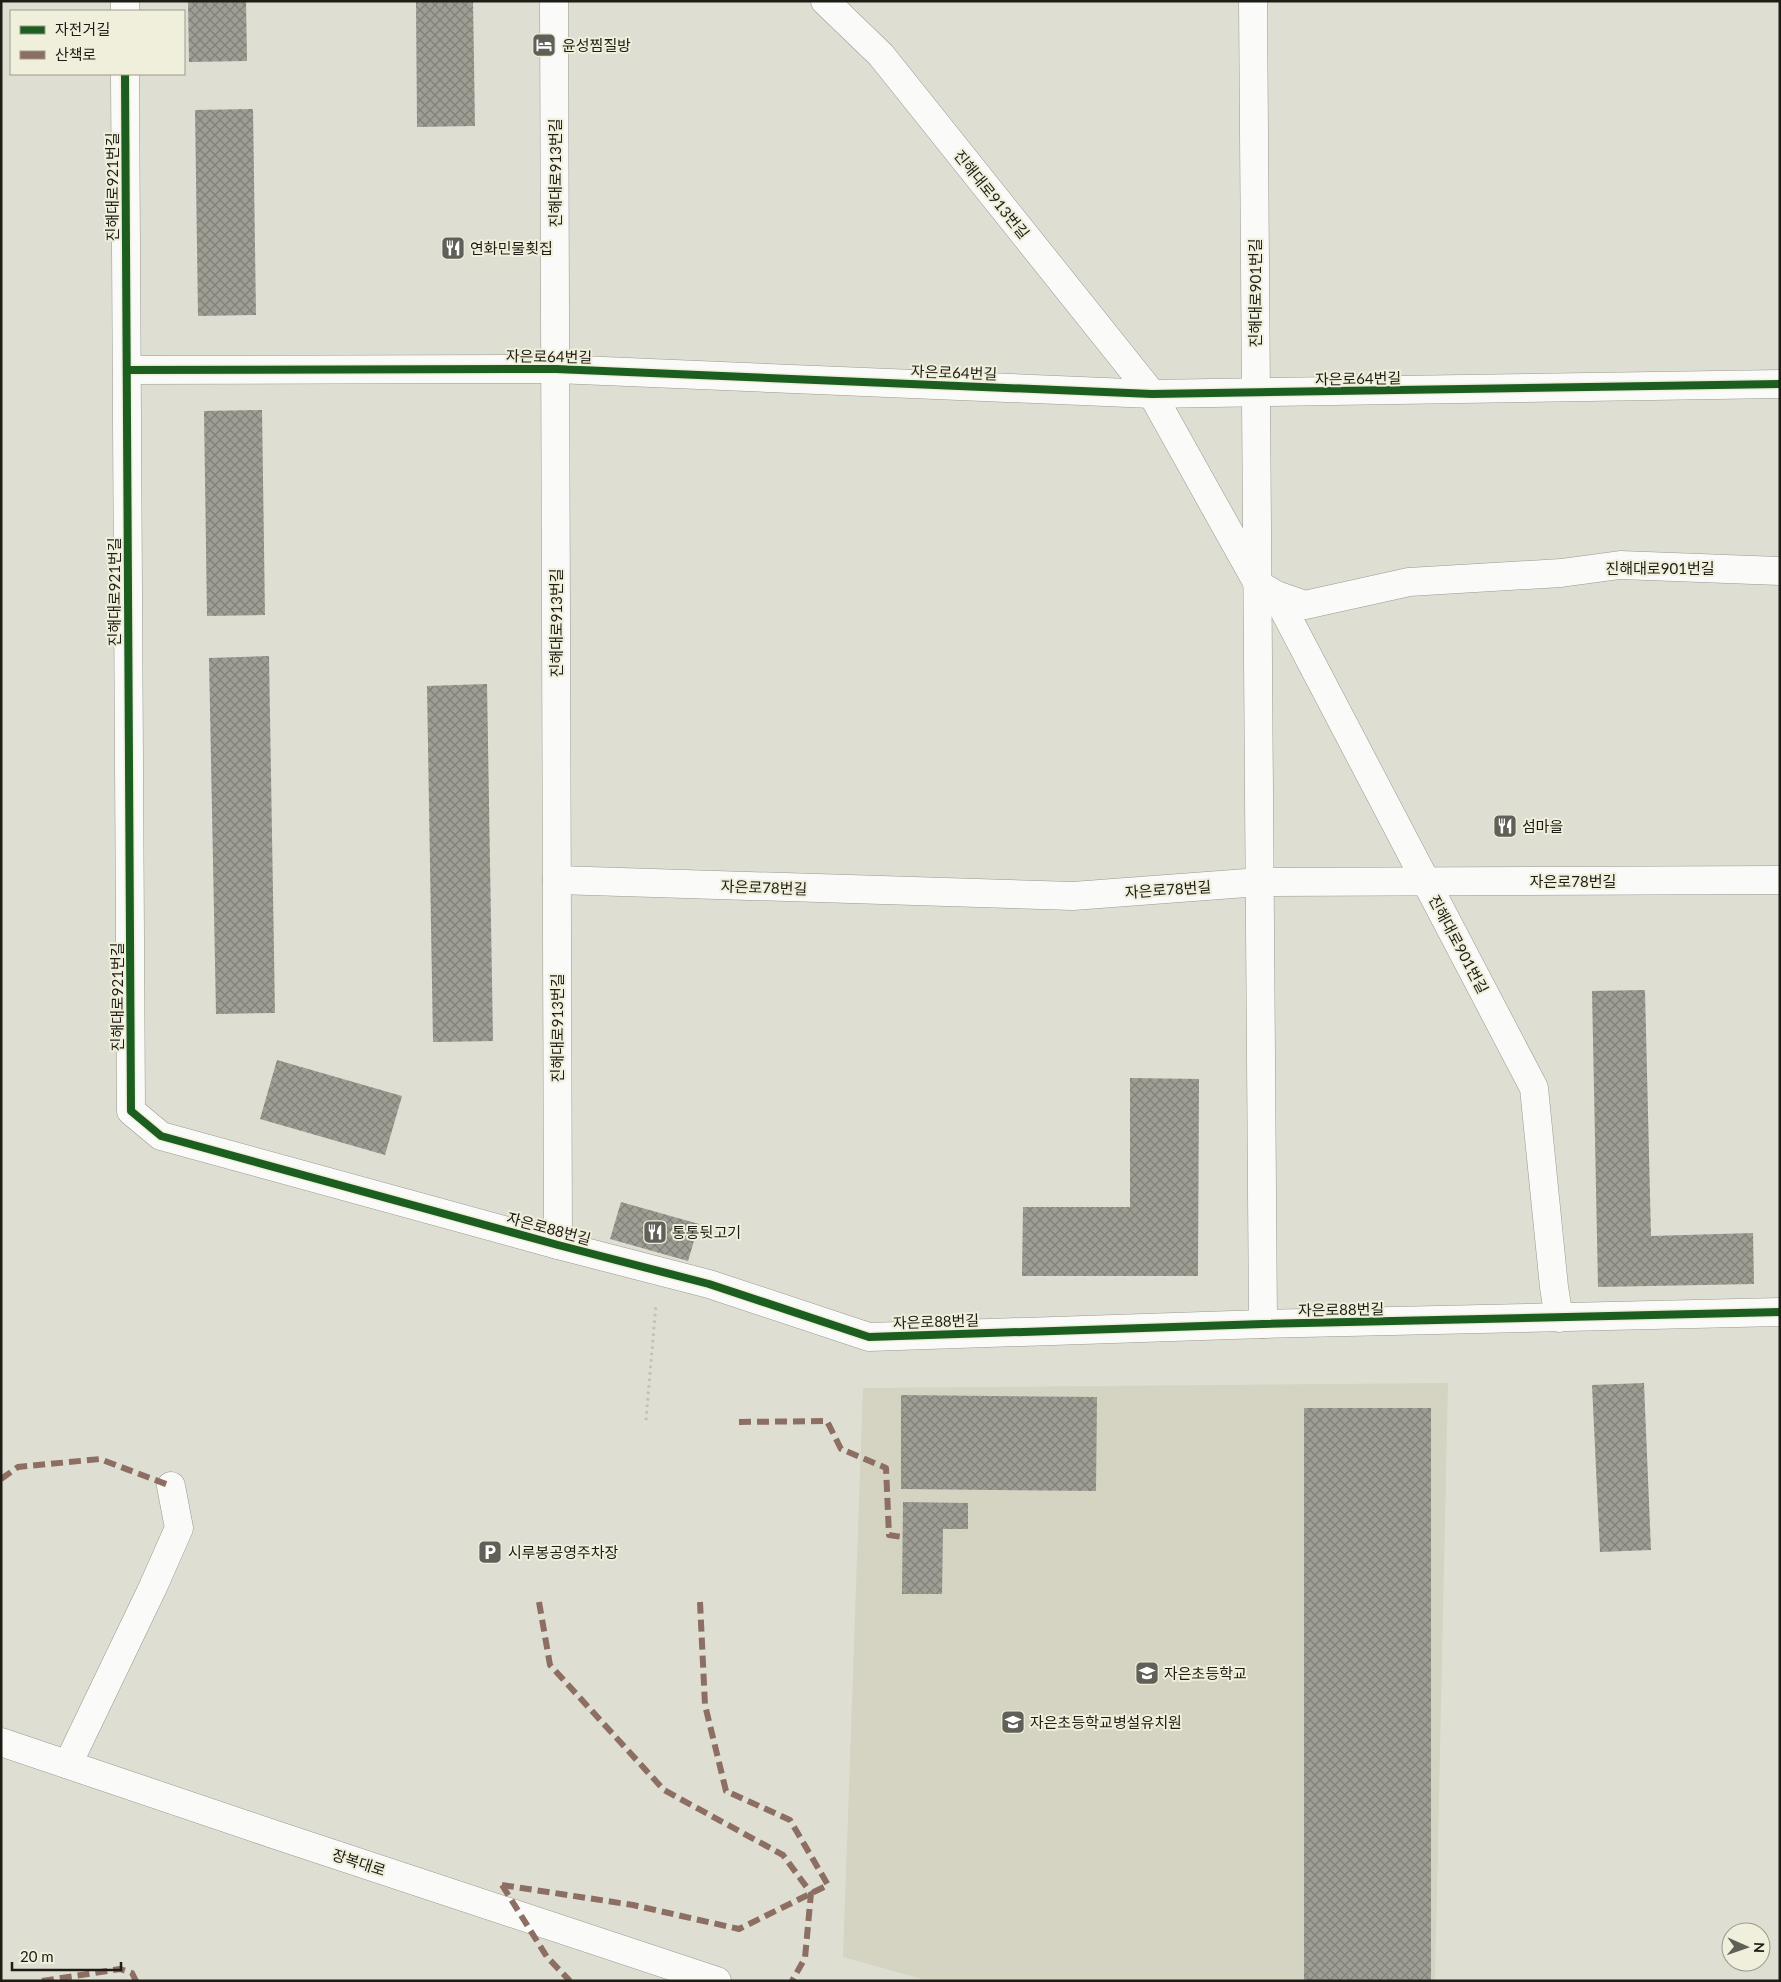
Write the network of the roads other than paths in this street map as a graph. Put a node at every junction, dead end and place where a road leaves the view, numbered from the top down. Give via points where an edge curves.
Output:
1 (554, 1) edge
2 (826, 1) edge
3 (1253, 1) edge
4 (125, 75) edge
5 (556, 369) junction
6 (127, 370) junction
7 (1780, 384) edge
8 (1256, 393) junction
9 (1152, 394) junction
10 (1780, 571) edge
11 (1267, 589) junction
12 (557, 880) junction
13 (1780, 880) edge
14 (1260, 882) junction
15 (1426, 882) junction
16 (131, 1110) joint
17 (558, 1245) junction
18 (1780, 1312) edge
19 (1559, 1318) junction
20 (1263, 1324) junction
21 (171, 1486) dead end
22 (1, 1742) edge
23 (68, 1764) junction
24 (717, 1981) edge

1 - 5 street, 진해대로913번길
2 - 9 street, 진해대로913번길 via 881,55
3 - 8 street, 진해대로901번길
4 - 6 street, 진해대로921번길
5 - 6 street, 자은로64번길
5 - 9 street, 자은로64번길
5 - 12 street, 진해대로913번길
6 - 16 street, 진해대로921번길
7 - 8 street, 자은로64번길
8 - 9 street, 자은로64번길
8 - 11 street, 진해대로901번길
9 - 11 street, 진해대로913번길
10 - 11 street, 진해대로901번길 via 1620,565 1561,573 1408,582 1304,605
11 - 14 street, 진해대로901번길
11 - 15 street, 진해대로901번길
12 - 14 street, 자은로78번길 via 1073,896
12 - 17 street, 진해대로913번길
13 - 15 street, 자은로78번길
14 - 15 street, 자은로78번길
14 - 20 street, 진해대로901번길
15 - 19 street, 진해대로901번길 via 1534,1088
16 - 17 street, 자은로88번길 via 161,1136
17 - 20 street, 자은로88번길 via 709,1284 869,1337
18 - 19 street, 자은로88번길
19 - 20 street, 자은로88번길
21 - 23 street via 179,1528
22 - 23 street, 장복대로
23 - 24 street, 장복대로

